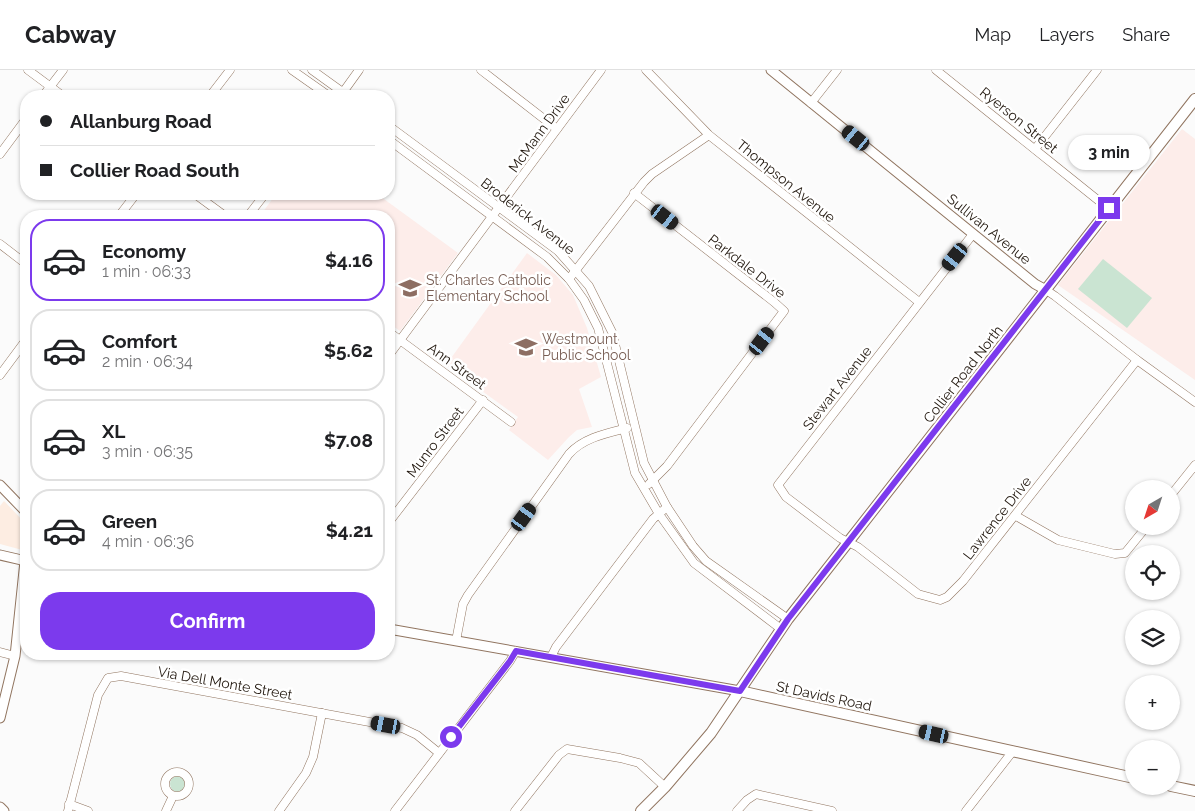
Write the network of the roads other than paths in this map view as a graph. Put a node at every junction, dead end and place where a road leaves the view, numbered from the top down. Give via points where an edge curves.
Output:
1 (28, 70) edge
2 (63, 70) edge
3 (230, 70) edge
4 (292, 70) edge
5 (312, 70) edge
6 (359, 70) edge
7 (481, 70) edge
8 (601, 70) edge
9 (646, 70) edge
10 (770, 70) edge
11 (837, 70) edge
12 (936, 70) edge
13 (1097, 70) edge
14 (50, 87) junction
15 (48, 90) edge
16 (54, 90) edge
17 (215, 90) edge
18 (320, 90) edge
19 (337, 90) edge
20 (346, 90) edge
21 (1195, 99) edge
22 (812, 103) junction
23 (20, 127) edge
24 (557, 129) junction
25 (395, 130) edge
26 (709, 135) junction
27 (395, 144) edge
28 (1036, 149) junction
29 (0, 154) edge
30 (634, 193) junction
31 (131, 200) edge
32 (203, 200) edge
33 (260, 200) edge
34 (499, 208) junction
35 (1109, 208) junction
36 (124, 210) edge
37 (217, 210) edge
38 (253, 210) edge
39 (493, 216) junction
40 (974, 234) junction
41 (0, 244) edge
42 (20, 259) edge
43 (577, 270) junction
44 (570, 279) junction
45 (1046, 290) junction
46 (918, 302) junction
47 (395, 336) edge
48 (400, 340) junction
49 (395, 347) edge
50 (20, 348) edge
51 (1138, 360) junction
52 (0, 375) edge
53 (482, 400) junction
54 (1195, 402) edge
55 (511, 422) dead end
56 (634, 426) junction
57 (624, 428) junction
58 (1195, 465) edge
59 (652, 482) junction
60 (1180, 484) edge
61 (0, 485) edge
62 (643, 488) junction
63 (20, 506) edge
64 (668, 507) junction
65 (395, 514) edge
66 (659, 514) junction
67 (1016, 516) junction
68 (1140, 535) edge
69 (848, 542) junction
70 (0, 555) edge
71 (20, 560) edge
72 (20, 613) edge
73 (788, 619) junction
74 (781, 629) junction
75 (395, 631) edge
76 (456, 641) junction
77 (516, 651) junction
78 (0, 652) edge
79 (15, 656) junction
80 (551, 657) junction
81 (740, 691) junction
82 (322, 713) junction
83 (0, 718) edge
84 (1013, 751) junction
85 (439, 753) junction
86 (1125, 776) edge
87 (665, 787) junction
88 (1180, 788) edge
89 (1195, 791) edge
90 (173, 796) dead end
91 (0, 807) edge
92 (69, 807) edge
93 (970, 809) edge
94 (4, 811) edge
95 (88, 811) edge
96 (166, 811) edge
97 (279, 811) edge
98 (395, 811) edge
99 (515, 811) edge
100 (640, 811) edge
101 (737, 811) edge
102 (832, 811) edge

1 - 14 street
2 - 14 street
3 - 17 street
4 - 18 street
5 - 19 street
6 - 20 street
7 - 24 street
8 - 24 street, McMann Drive
9 - 26 street, Thompson Avenue
10 - 22 street, Sullivan Avenue
11 - 22 street
12 - 28 street, Ryerson Street
13 - 28 street
14 - 15 street
14 - 16 street
21 - 35 main road, Collier Road North
22 - 40 street, Sullivan Avenue
23 - 29 street
24 - 34 street, McMann Drive
25 - 34 street, Broderick Avenue
26 - 30 street via 652,174
26 - 46 street, Thompson Avenue
27 - 39 street, Broderick Avenue
28 - 35 street, Ryerson Street
30 - 43 street
30 - 59 street, Parkdale Drive via 784,312
31 - 36 street
32 - 37 street
33 - 38 street
34 - 39 street, McMann Drive
34 - 43 street, Broderick Avenue via 558,251
35 - 45 main road, Collier Road North
39 - 44 street, Broderick Avenue via 557,265
39 - 48 street, McMann Drive
40 - 45 street, Sullivan Avenue
40 - 46 street, Stewart Avenue
41 - 42 street
43 - 44 street
43 - 56 street, Broderick Avenue via 593,293 612,332
44 - 57 street, Broderick Avenue via 598,328
45 - 51 street, Sullivan Avenue
45 - 69 main road, Collier Road North
46 - 69 street, Stewart Avenue via 778,485 786,497
47 - 48 street, Ann Street
48 - 49 street, McMann Drive
48 - 53 street, Ann Street
50 - 52 street
51 - 54 street, Sullivan Avenue
51 - 67 street, Lawrence Drive
53 - 55 street, Ann Street
53 - 65 street, Munro Street
56 - 57 street
56 - 59 street, Broderick Avenue
57 - 62 street, Broderick Avenue via 635,473
57 - 76 street via 583,442 569,454 468,595 463,604
58 - 60 street
59 - 62 street, Parkdale Drive
59 - 64 street, Broderick Avenue
61 - 63 street
62 - 66 street, Broderick Avenue
64 - 66 street
64 - 73 street, Broderick Avenue via 703,557
66 - 74 street, Broderick Avenue via 694,563
66 - 80 street
67 - 68 street via 1058,540 1115,554 1125,553
67 - 69 street, Lawrence Drive via 963,581 940,600 918,594
69 - 73 main road, Collier Road North
70 - 71 street
72 - 79 street
73 - 74 main road, Collier Road North
74 - 81 main road, Collier Road North
75 - 76 street, St Davids Road
76 - 77 street, St Davids Road
77 - 80 street, St Davids Road
77 - 85 street
78 - 79 street
79 - 83 street
80 - 81 street, St Davids Road
81 - 84 main road, St Davids Road
81 - 87 main road, Collier Road North via 711,733
82 - 85 street, Via Dell Monte Street via 402,728 417,735
82 - 92 street, Via Dell Monte Street via 121,676 108,678 98,695
82 - 97 street via 314,757
84 - 86 main road, St Davids Road
84 - 93 street
85 - 98 street
87 - 99 street via 639,763 567,749
87 - 100 main road, Collier Road North
88 - 89 main road
90 - 96 street
91 - 94 street
92 - 95 street
101 - 102 street via 756,794

